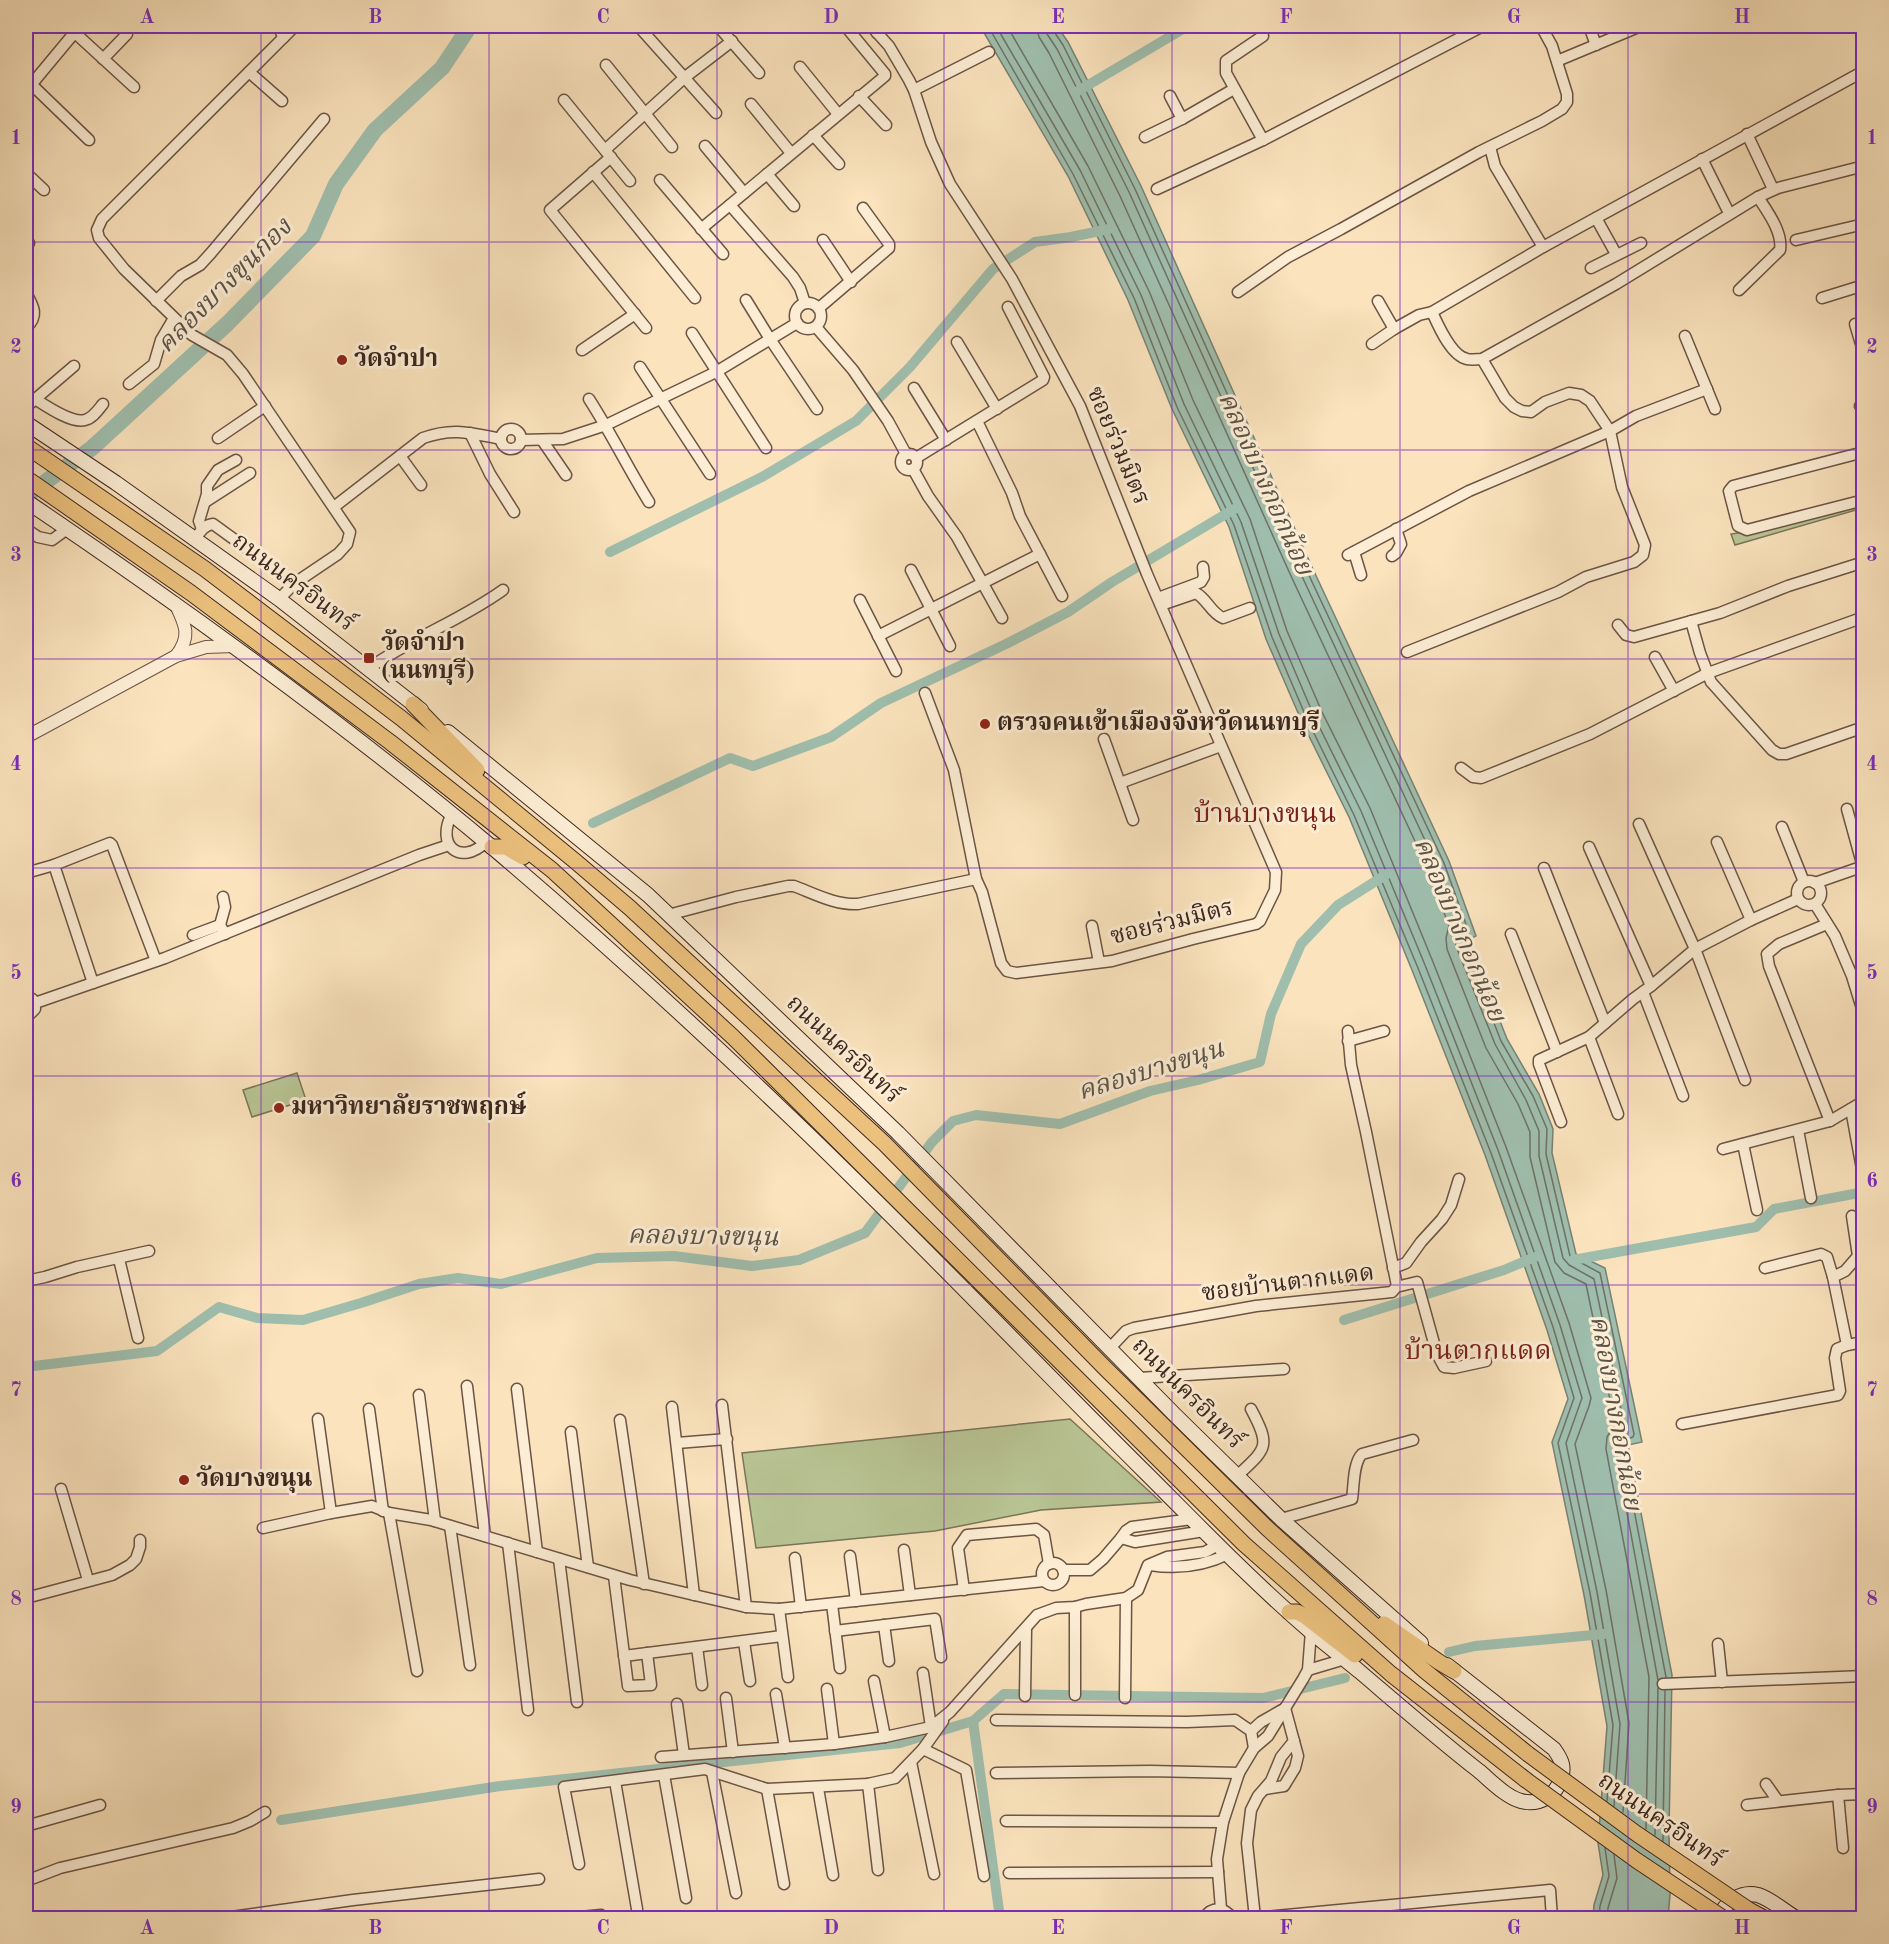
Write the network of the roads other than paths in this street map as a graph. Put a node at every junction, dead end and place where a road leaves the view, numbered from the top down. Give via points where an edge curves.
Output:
1 (276, 26) edge
2 (295, 26) edge
3 (653, 26) edge
4 (718, 26) edge
5 (887, 26) edge
6 (1483, 26) edge
7 (1541, 26) edge
8 (1589, 26) edge
9 (1641, 26) edge
10 (635, 27) edge
11 (847, 28) dead end
12 (77, 29) edge
13 (874, 29) edge
14 (127, 34) dead end
15 (1263, 36) dead end
16 (282, 39) junction
17 (732, 41) junction
18 (1596, 45) junction
19 (989, 52) dead end
20 (104, 59) junction
21 (1557, 61) junction
22 (606, 65) dead end
23 (800, 66) dead end
24 (1863, 71) edge
25 (249, 72) junction
26 (759, 73) dead end
27 (684, 78) junction
28 (134, 87) dead end
29 (28, 88) edge
30 (1234, 89) junction
31 (914, 90) junction
32 (859, 96) junction
33 (1170, 96) dead end
34 (564, 100) dead end
35 (282, 101) dead end
36 (751, 104) dead end
37 (644, 112) junction
38 (716, 113) dead end
39 (838, 114) junction
40 (324, 119) dead end
41 (1182, 119) junction
42 (885, 125) dead end
43 (1747, 134) junction
44 (813, 135) junction
45 (1145, 137) dead end
46 (89, 140) dead end
47 (1263, 140) junction
48 (705, 146) dead end
49 (672, 147) dead end
50 (1490, 147) junction
51 (608, 153) junction
52 (791, 153) junction
53 (1702, 159) junction
54 (838, 164) dead end
55 (1863, 166) edge
56 (593, 172) junction
57 (26, 174) edge
58 (767, 174) junction
59 (660, 180) dead end
60 (630, 182) dead end
61 (1157, 189) dead end
62 (1773, 189) junction
63 (44, 190) dead end
64 (744, 193) junction
65 (1758, 197) junction
66 (730, 205) junction
67 (794, 206) dead end
68 (863, 208) dead end
69 (1727, 209) dead end
70 (1596, 218) junction
71 (1863, 224) edge
72 (701, 229) junction
73 (822, 240) dead end
74 (1796, 240) dead end
75 (1641, 243) dead end
76 (1543, 247) junction
77 (723, 254) dead end
78 (1617, 254) junction
79 (1591, 268) dead end
80 (851, 282) junction
81 (1863, 285) edge
82 (1739, 290) dead end
83 (1238, 292) dead end
84 (26, 293) edge
85 (695, 298) dead end
86 (1822, 298) dead end
87 (746, 300) dead end
88 (156, 301) junction
89 (1378, 302) dead end
90 (805, 303) junction
91 (819, 308) junction
92 (1008, 308) dead end
93 (1432, 312) junction
94 (635, 314) junction
95 (174, 318) junction
96 (797, 323) junction
97 (1855, 324) dead end
98 (816, 327) junction
99 (26, 328) edge
100 (646, 328) dead end
101 (1394, 329) junction
102 (692, 333) dead end
103 (1685, 336) dead end
104 (770, 339) junction
105 (957, 342) dead end
106 (1372, 344) dead end
107 (1863, 349) edge
108 (582, 350) dead end
109 (1482, 359) junction
110 (74, 366) dead end
111 (640, 367) dead end
112 (716, 372) junction
113 (129, 384) dead end
114 (914, 388) dead end
115 (1707, 389) junction
116 (35, 399) junction
117 (589, 399) dead end
118 (662, 400) junction
119 (103, 404) dead end
120 (265, 406) junction
121 (26, 407) edge
122 (817, 409) dead end
123 (997, 409) junction
124 (1715, 409) dead end
125 (976, 421) junction
126 (26, 423) edge
127 (606, 425) junction
128 (1610, 431) junction
129 (470, 433) junction
130 (218, 438) dead end
131 (542, 440) junction
132 (946, 440) junction
133 (26, 446) edge
134 (766, 448) dead end
135 (1863, 452) edge
136 (400, 456) junction
137 (236, 460) dead end
138 (912, 460) junction
139 (250, 473) dead end
140 (710, 474) dead end
141 (566, 475) dead end
142 (28, 480) edge
143 (421, 485) dead end
144 (1863, 500) edge
145 (205, 502) junction
146 (649, 502) dead end
147 (29, 503) edge
148 (334, 507) junction
149 (514, 512) dead end
150 (26, 529) edge
151 (67, 529) junction
152 (1396, 529) junction
153 (199, 534) junction
154 (1040, 554) junction
155 (1392, 556) dead end
156 (264, 561) dead end
157 (1863, 561) edge
158 (1203, 567) dead end
159 (911, 570) dead end
160 (1361, 575) dead end
161 (984, 583) junction
162 (503, 590) dead end
163 (1062, 596) dead end
164 (279, 598) junction
165 (860, 600) dead end
166 (1159, 601) junction
167 (174, 603) junction
168 (1250, 608) dead end
169 (931, 610) junction
170 (1863, 617) edge
171 (1002, 618) dead end
172 (1691, 621) junction
173 (1618, 626) dead end
174 (878, 636) junction
175 (234, 646) junction
176 (950, 646) dead end
177 (1407, 652) dead end
178 (176, 656) junction
179 (1655, 657) dead end
180 (368, 669) junction
181 (896, 671) dead end
182 (1707, 673) junction
183 (1674, 691) junction
184 (925, 693) dead end
185 (413, 704) junction
186 (1863, 727) edge
187 (26, 737) edge
188 (1104, 739) dead end
189 (1221, 746) junction
190 (1461, 768) dead end
191 (1120, 783) junction
192 (508, 806) junction
193 (1847, 809) dead end
194 (452, 814) junction
195 (1133, 820) dead end
196 (1639, 824) dead end
197 (1782, 827) dead end
198 (1717, 842) dead end
199 (449, 845) junction
200 (489, 845) junction
201 (1589, 847) dead end
202 (54, 865) junction
203 (1863, 866) edge
204 (1544, 868) dead end
205 (552, 870) junction
206 (26, 873) edge
207 (976, 879) junction
208 (1810, 883) junction
209 (223, 897) dead end
210 (1798, 899) junction
211 (1815, 904) junction
212 (668, 915) junction
213 (1751, 920) junction
214 (1827, 924) junction
215 (1092, 926) dead end
216 (222, 929) junction
217 (1511, 934) dead end
218 (193, 935) dead end
219 (1695, 949) junction
220 (156, 962) junction
221 (1099, 962) junction
222 (93, 983) junction
223 (1647, 989) junction
224 (29, 996) edge
225 (26, 1014) edge
226 (1863, 1015) edge
227 (1605, 1023) junction
228 (1384, 1031) dead end
229 (1589, 1037) junction
230 (1557, 1052) junction
231 (1745, 1080) dead end
232 (1683, 1096) dead end
233 (1863, 1101) edge
234 (1851, 1109) junction
235 (1618, 1114) dead end
236 (1830, 1121) junction
237 (1561, 1122) dead end
238 (1798, 1130) junction
239 (1743, 1144) junction
240 (1723, 1149) dead end
241 (1459, 1179) dead end
242 (1863, 1180) edge
243 (1811, 1198) dead end
244 (895, 1207) junction
245 (1757, 1210) dead end
246 (1852, 1216) dead end
247 (149, 1251) dead end
248 (119, 1259) junction
249 (1393, 1268) junction
250 (1765, 1268) dead end
251 (1833, 1277) junction
252 (26, 1281) edge
253 (1396, 1287) junction
254 (138, 1338) dead end
255 (1863, 1342) edge
256 (1847, 1345) junction
257 (1110, 1348) junction
258 (1486, 1361) dead end
259 (1284, 1369) dead end
260 (1139, 1378) junction
261 (467, 1386) dead end
262 (517, 1389) dead end
263 (419, 1395) dead end
264 (723, 1405) dead end
265 (672, 1407) dead end
266 (369, 1409) dead end
267 (1251, 1409) dead end
268 (318, 1419) dead end
269 (620, 1420) dead end
270 (1682, 1424) dead end
271 (571, 1432) dead end
272 (726, 1439) junction
273 (1413, 1440) dead end
274 (677, 1443) junction
275 (1237, 1476) junction
276 (61, 1489) dead end
277 (386, 1512) junction
278 (331, 1513) junction
279 (1192, 1519) junction
280 (1281, 1519) junction
281 (435, 1521) junction
282 (450, 1526) junction
283 (262, 1528) dead end
284 (1204, 1531) junction
285 (485, 1536) junction
286 (1121, 1538) junction
287 (140, 1540) dead end
288 (508, 1543) junction
289 (904, 1550) dead end
290 (1223, 1550) junction
291 (537, 1552) junction
292 (850, 1556) dead end
293 (795, 1558) dead end
294 (559, 1559) junction
295 (1049, 1564) junction
296 (588, 1568) junction
297 (1063, 1570) junction
298 (614, 1575) junction
299 (88, 1580) junction
300 (1044, 1581) junction
301 (644, 1584) junction
302 (964, 1590) junction
303 (694, 1595) junction
304 (910, 1595) junction
305 (26, 1598) edge
306 (1126, 1598) junction
307 (856, 1601) junction
308 (832, 1604) junction
309 (746, 1607) junction
310 (801, 1607) junction
311 (1075, 1607) junction
312 (1353, 1607) junction
313 (779, 1609) junction
314 (1289, 1612) junction
315 (884, 1625) junction
316 (1026, 1629) junction
317 (835, 1631) junction
318 (1311, 1631) junction
319 (782, 1636) junction
320 (744, 1641) junction
321 (1718, 1644) dead end
322 (697, 1647) junction
323 (647, 1653) junction
324 (624, 1656) junction
325 (941, 1657) dead end
326 (1345, 1659) junction
327 (889, 1661) dead end
328 (470, 1665) dead end
329 (840, 1668) dead end
330 (1308, 1670) junction
331 (417, 1671) dead end
332 (1454, 1671) junction
333 (923, 1673) dead end
334 (1391, 1674) junction
335 (1863, 1676) edge
336 (788, 1677) dead end
337 (750, 1681) dead end
338 (874, 1681) dead end
339 (1722, 1682) junction
340 (1663, 1684) dead end
341 (702, 1685) dead end
342 (828, 1689) dead end
343 (776, 1694) dead end
344 (1075, 1695) dead end
345 (1025, 1696) dead end
346 (726, 1698) dead end
347 (1125, 1698) dead end
348 (577, 1702) dead end
349 (677, 1704) dead end
350 (1285, 1708) junction
351 (528, 1710) dead end
352 (950, 1712) junction
353 (996, 1720) dead end
354 (931, 1727) junction
355 (1251, 1731) junction
356 (885, 1737) junction
357 (1294, 1741) junction
358 (834, 1744) junction
359 (785, 1748) junction
360 (1254, 1748) junction
361 (923, 1749) junction
362 (732, 1752) junction
363 (684, 1755) junction
364 (661, 1757) dead end
365 (911, 1762) junction
366 (712, 1772) junction
367 (996, 1773) dead end
368 (1239, 1773) junction
369 (664, 1775) junction
370 (615, 1781) junction
371 (868, 1784) junction
372 (1766, 1784) dead end
373 (818, 1788) junction
374 (767, 1789) junction
375 (1265, 1789) junction
376 (1863, 1794) edge
377 (1838, 1795) junction
378 (1778, 1801) junction
379 (100, 1805) dead end
380 (1747, 1805) dead end
381 (266, 1812) dead end
382 (1006, 1821) dead end
383 (1223, 1822) junction
384 (26, 1826) edge
385 (1844, 1848) dead end
386 (579, 1864) dead end
387 (878, 1870) dead end
388 (1218, 1872) junction
389 (1009, 1873) dead end
390 (934, 1874) dead end
391 (833, 1875) dead end
392 (984, 1876) dead end
393 (539, 1879) dead end
394 (26, 1881) edge
395 (784, 1884) dead end
396 (736, 1893) dead end
397 (686, 1898) dead end
398 (637, 1909) dead end
399 (1221, 1909) junction
400 (601, 1915) dead end
401 (224, 1918) edge
402 (570, 1918) edge
403 (1204, 1918) edge
404 (1232, 1918) edge
405 (1255, 1918) edge
406 (1552, 1918) edge
407 (1721, 1918) edge
408 (1764, 1918) edge
409 (1796, 1918) edge

1 - 16 street
2 - 16 street
3 - 10 street
4 - 17 street
5 - 13 street
6 - 47 street
7 - 21 street
8 - 18 street
9 - 18 street
10 - 27 street
11 - 32 street via 885,75
12 - 20 street
12 - 29 street
13 - 31 street, ซอยร่วมมิตร
14 - 20 street
15 - 30 street via 1226,61 1226,73
16 - 25 street
17 - 26 street
17 - 27 street
18 - 21 street
19 - 31 street
20 - 28 street
21 - 50 street via 1567,94 1562,109
22 - 37 street
23 - 39 street
24 - 43 street
25 - 35 street
25 - 88 street via 102,219 97,230 124,269
27 - 37 street
27 - 38 street
29 - 46 street
30 - 41 street
30 - 47 street
31 - 166 street, ซอยร่วมมิตร via 950,184 1012,279 1080,406
32 - 39 street
32 - 42 street
33 - 41 street
34 - 51 street
36 - 52 street
37 - 49 street
37 - 51 street
39 - 44 street
40 - 88 street via 200,265 181,276
41 - 45 street
43 - 53 street
43 - 62 street
44 - 52 street
44 - 54 street
47 - 61 street
48 - 64 street
50 - 76 street via 1495,166
50 - 83 street via 1288,256
51 - 56 street
51 - 60 street
52 - 58 street
53 - 69 street
53 - 70 street
55 - 62 street
56 - 85 street
56 - 94 street via 550,210
57 - 63 street
58 - 64 street
58 - 67 street
59 - 72 street
62 - 65 street
64 - 66 street
65 - 82 street via 1778,234 1780,250
65 - 109 street via 1616,284
66 - 72 street
66 - 90 street via 793,277
68 - 80 street via 889,248
70 - 76 street
70 - 78 street
71 - 74 street
72 - 77 street
73 - 80 street
75 - 78 street
76 - 93 street
78 - 79 street
80 - 91 street
81 - 86 street
84 - 99 street via 35,313
87 - 104 street
88 - 95 street
89 - 101 street
90 - 91 street
90 - 96 street via 795,313
91 - 98 street via 822,318
92 - 123 street via 1044,376
93 - 101 street
93 - 109 street via 1456,352 1468,359
94 - 100 street
94 - 108 street
95 - 113 street via 161,340 154,364
95 - 120 street via 192,335 227,355
96 - 98 street via 806,329
96 - 104 street
97 - 107 street
98 - 138 street via 853,370
101 - 106 street
102 - 112 street
103 - 115 street
104 - 112 street
104 - 122 street
105 - 123 street
109 - 128 street via 1514,408 1532,412 1558,396 1575,393 1590,401
110 - 116 street
111 - 118 street
112 - 118 street
112 - 134 street
114 - 132 street
115 - 124 street
115 - 128 street via 1636,416
116 - 119 street via 76,421 86,420
116 - 121 street
117 - 127 street
118 - 127 street
118 - 140 street
120 - 130 street
120 - 148 street
123 - 125 street
125 - 132 street
125 - 154 street
126 - 153 main road, ถนนนครอินทร์
127 - 131 street via 562,439
127 - 146 street
128 - 152 street via 1469,491
128 - 177 street via 1622,487 1645,545 1643,555 1634,562 1586,577 1558,592
129 - 131 street via 501,439 512,429 521,440
129 - 136 street via 440,432 423,438
129 - 149 street
131 - 141 street
132 - 138 street
133 - 192 main road, ถนนนครอินทร์ via 205,570 401,718
135 - 144 street via 1729,489 1738,526 1747,530
136 - 143 street
136 - 148 street
137 - 145 street via 218,470 207,486
138 - 161 street via 928,496
139 - 145 street
142 - 205 main road, ถนนนครอินทร์ via 191,593
145 - 153 street
147 - 151 main road, ถนนนครอินทร์
148 - 164 street via 350,532 347,544
150 - 151 street via 51,540
151 - 167 main road, ถนนนครอินทร์
152 - 155 street via 1401,544
152 - 160 street via 1351,553
153 - 156 street via 213,524
153 - 164 main road, ถนนนครอินทร์
154 - 161 street
154 - 163 street
157 - 172 street
158 - 166 street via 1201,582
159 - 169 street
161 - 169 street
161 - 171 street
162 - 180 street
164 - 180 main road, ถนนนครอินทร์
165 - 174 street
166 - 168 street via 1196,593 1223,618
166 - 189 street, ซอยร่วมมิตร
167 - 175 main road, ถนนนครอินทร์
167 - 178 street via 186,633
169 - 174 street
169 - 176 street
170 - 182 street
172 - 173 street via 1634,637
172 - 182 street
174 - 181 street
175 - 178 street via 206,647
175 - 194 main road, ถนนนครอินทร์
178 - 187 street
179 - 183 street
180 - 185 main road, ถนนนครอินทร์
182 - 183 street
182 - 186 street via 1756,733 1779,754
183 - 190 street via 1590,734 1481,778
184 - 207 street via 954,770
185 - 192 main road
185 - 212 main road, ถนนนครอินทร์
188 - 191 street
189 - 191 street
189 - 221 street, ซอยร่วมมิตร via 1276,872 1275,890 1260,921
191 - 195 street
192 - 312 main road, ถนนนครอินทร์ via 653,929 901,1160 1105,1368
193 - 203 street
194 - 199 street via 445,830
194 - 200 main road, ถนนนครอินทร์
196 - 219 street
197 - 208 street
198 - 213 street
199 - 200 street via 462,853
199 - 216 street
200 - 205 main road via 506,847 542,869
200 - 244 main road, ถนนนครอินทร์ via 652,987 877,1201
201 - 223 street
202 - 206 street
202 - 220 street via 110,843
202 - 222 street
203 - 208 street
204 - 227 street
205 - 244 main road, ถนนนครอินทร์ via 733,1037 885,1186
207 - 212 street via 858,904 830,900 788,886
207 - 221 street, ซอยร่วมมิตร via 1001,963 1007,971
208 - 210 street via 1798,887
208 - 211 street via 1821,893
209 - 216 street
210 - 211 street
210 - 213 street
211 - 214 street
212 - 257 main road, ถนนนครอินทร์ via 912,1148
213 - 219 street
214 - 226 street via 1852,976
214 - 236 street via 1779,944 1767,954
215 - 221 street
216 - 218 street
216 - 220 street
217 - 230 street
219 - 223 street
219 - 231 street
220 - 222 street
222 - 224 street
223 - 227 street
223 - 232 street
224 - 225 street via 36,1009
227 - 229 street
228 - 249 street, ซอยบ้านตากแดด via 1348,1036
229 - 230 street
229 - 235 street
230 - 237 street via 1539,1060 1539,1064
233 - 234 street
234 - 236 street
234 - 242 street
236 - 238 street
238 - 239 street
238 - 243 street
239 - 240 street
239 - 245 street
241 - 249 street via 1442,1219 1406,1263
244 - 279 main road, ถนนนครอินทร์ via 1045,1372
244 - 334 main road, ถนนนครอินทร์ via 1244,1544
246 - 251 street via 1858,1256 1845,1271
247 - 248 street
248 - 252 street
248 - 254 street
249 - 253 street, ซอยบ้านตากแดด
250 - 251 street via 1821,1254 1827,1257
251 - 256 street
253 - 257 street, ซอยบ้านตากแดด via 1392,1292 1256,1306 1134,1328
253 - 258 street via 1417,1281 1444,1367
255 - 256 street
256 - 270 street via 1838,1347 1836,1353 1838,1395
257 - 260 main road, ถนนนครอินทร์
259 - 260 street
260 - 275 main road, ถนนนครอินทร์
261 - 285 street
262 - 291 street
263 - 281 street
264 - 272 street
265 - 274 street
266 - 277 street
267 - 275 street via 1264,1447
268 - 278 street
269 - 301 street
271 - 296 street
272 - 274 street
272 - 309 street
273 - 280 street via 1362,1454 1356,1463 1352,1499
274 - 303 street
275 - 280 main road, ถนนนครอินทร์
276 - 299 street
277 - 278 street via 372,1506
277 - 281 street
277 - 331 street
278 - 283 street
279 - 284 main road, ถนนนครอินทร์
279 - 286 street via 1132,1527
280 - 332 main road, ถนนนครอินทร์
281 - 282 street
282 - 285 street
282 - 328 street
284 - 286 street via 1135,1542
284 - 290 main road, ถนนนครอินทร์
285 - 288 street
286 - 297 street via 1090,1570
287 - 299 street via 139,1553 130,1565 112,1575
288 - 291 street
288 - 351 street
289 - 304 street
290 - 306 street via 1214,1562 1172,1568 1148,1565 1138,1590
290 - 314 main road, ถนนนครอินทร์
291 - 294 street
292 - 307 street
293 - 310 street
294 - 296 street
294 - 348 street
295 - 297 street via 1056,1563
295 - 300 street via 1042,1571
295 - 302 street via 1044,1534 1036,1529 967,1535 958,1548
296 - 298 street
297 - 300 street via 1062,1581 1057,1585
298 - 301 street
298 - 324 street
299 - 305 street
300 - 302 street
301 - 303 street
302 - 304 street
303 - 309 street
304 - 307 street
306 - 311 street
306 - 347 street
307 - 308 street
308 - 310 street
308 - 317 street
309 - 313 street
310 - 313 street
311 - 316 street via 1037,1615
311 - 344 street
312 - 332 main road
312 - 408 main road, ถนนนครอินทร์, bridge via 1528,1754 1637,1834
313 - 319 street
314 - 318 main road, ถนนนครอินทร์
314 - 334 main road via 1305,1616 1367,1664
315 - 317 street
315 - 325 street via 935,1619
315 - 327 street
316 - 345 street
316 - 352 street
317 - 329 street
318 - 326 main road, ถนนนครอินทร์
318 - 330 street
319 - 320 street
319 - 336 street
320 - 322 street
320 - 337 street
321 - 339 street
322 - 323 street
322 - 341 street
323 - 324 street
323 - 324 street via 651,1685 628,1686
326 - 330 street
326 - 332 main road, ถนนนครอินทร์ via 1511,1796 1538,1802 1555,1791 1563,1770 1562,1759 1541,1738
330 - 350 street
333 - 354 street
334 - 407 main road, ถนนนครอินทร์, bridge via 1526,1780
335 - 339 street
338 - 356 street
339 - 340 street
342 - 358 street
343 - 359 street
346 - 362 street
349 - 363 street
350 - 355 street
350 - 357 street
350 - 360 street via 1268,1736
352 - 354 street
352 - 361 street
353 - 355 street via 1235,1720
354 - 356 street
355 - 360 street
356 - 358 street
357 - 375 street
357 - 375 street via 1298,1756 1292,1775 1284,1786
358 - 359 street
359 - 362 street
360 - 368 street
361 - 365 street
361 - 392 street via 966,1770
362 - 363 street
363 - 364 street
365 - 371 street via 895,1778
365 - 390 street
366 - 369 street via 705,1769
366 - 374 street
366 - 396 street
367 - 368 street
368 - 383 street
369 - 370 street
369 - 397 street
370 - 386 street via 564,1787
370 - 398 street
371 - 373 street
371 - 387 street
372 - 378 street
373 - 374 street
373 - 391 street
374 - 395 street
375 - 405 street via 1251,1810 1246,1843
376 - 377 street
377 - 378 street
377 - 385 street
378 - 380 street
379 - 384 street
381 - 394 street via 233,1828 60,1868
382 - 383 street
383 - 388 street
388 - 389 street
388 - 399 street
393 - 401 street via 353,1899
399 - 403 street via 1210,1911
399 - 404 street
400 - 402 street
405 - 406 street via 1550,1890
407 - 409 main road, ถนนนครอินทร์ via 1728,1903 1746,1895 1759,1895

